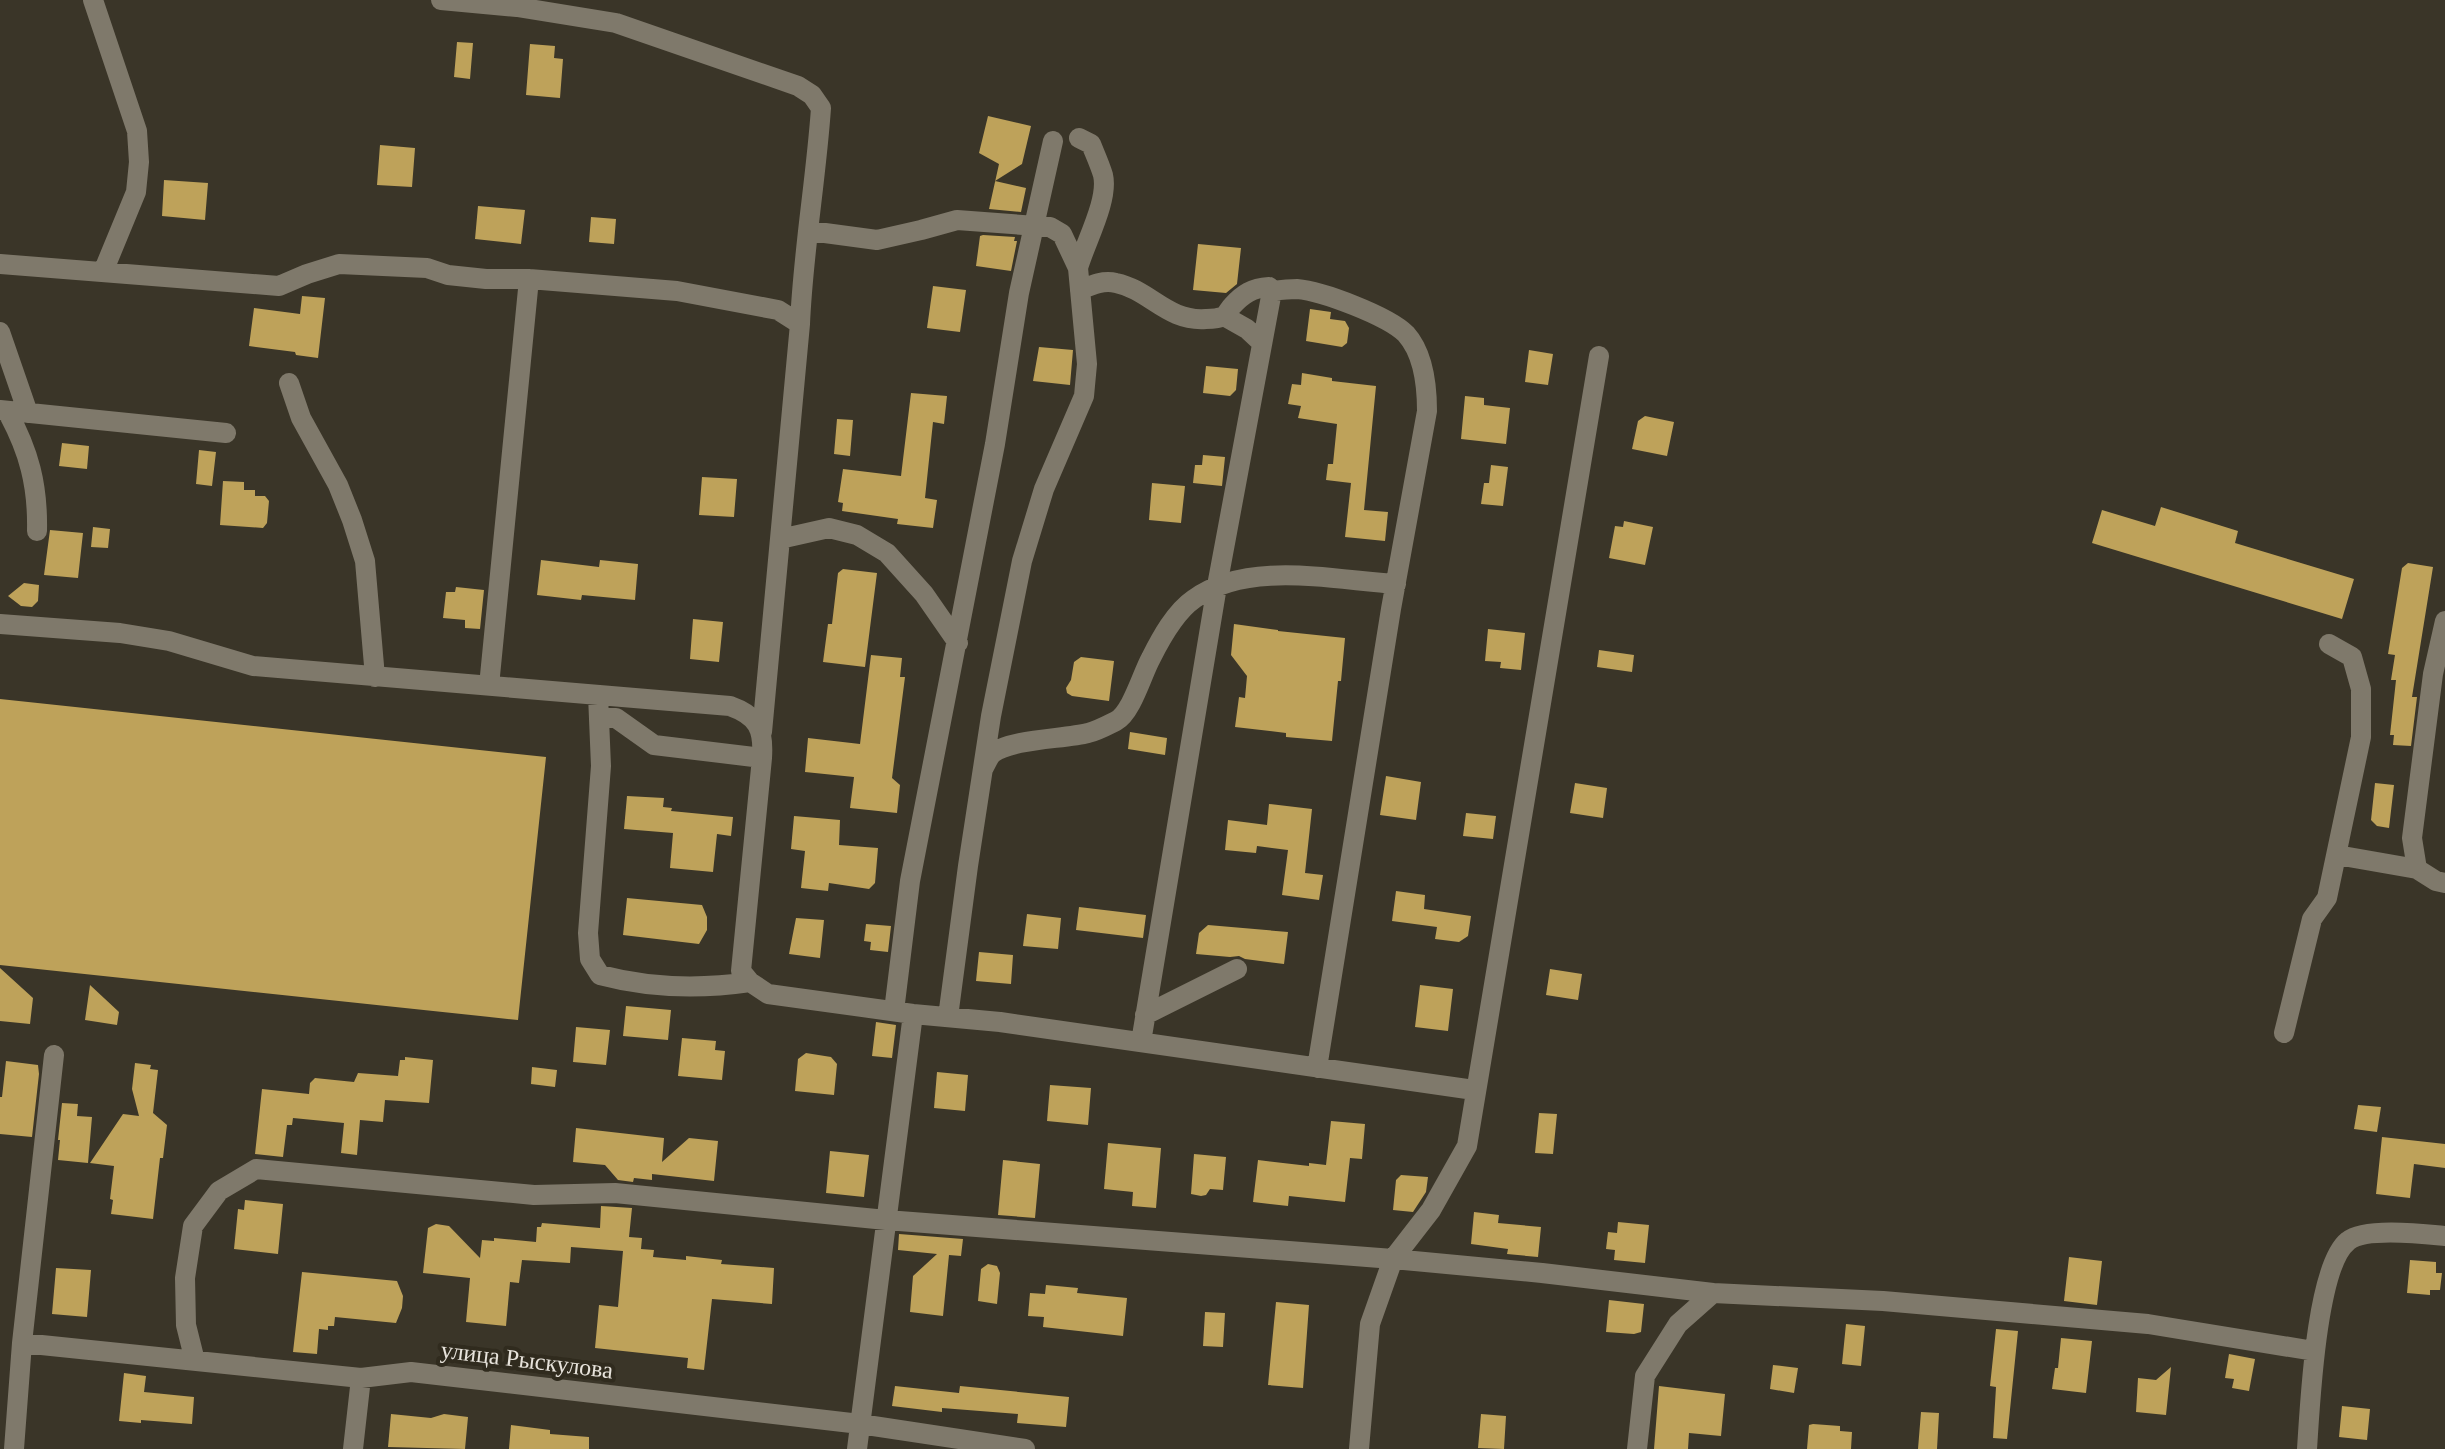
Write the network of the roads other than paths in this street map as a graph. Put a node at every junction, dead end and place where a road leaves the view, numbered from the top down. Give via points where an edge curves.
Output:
1 (93, 0) edge
2 (441, 0) edge
3 (1079, 138) dead end
4 (1053, 141) dead end
5 (1034, 226) junction
6 (810, 231) junction
7 (0, 264) edge
8 (1078, 268) junction
9 (103, 272) junction
10 (529, 279) junction
11 (1080, 290) junction
12 (1272, 291) junction
13 (1224, 316) junction
14 (800, 324) junction
15 (0, 332) edge
16 (1262, 343) junction
17 (1599, 356) dead end
18 (289, 383) dead end
19 (3, 410) edge
20 (28, 413) junction
21 (226, 433) dead end
22 (37, 531) dead end
23 (780, 539) junction
24 (1396, 584) junction
25 (1217, 586) junction
26 (2445, 621) edge
27 (0, 624) edge
28 (958, 643) junction
29 (2329, 644) dead end
30 (375, 677) junction
31 (489, 686) junction
32 (598, 695) junction
33 (599, 718) junction
34 (762, 732) junction
35 (762, 758) junction
36 (983, 769) junction
37 (2337, 855) junction
38 (2417, 869) junction
39 (2445, 883) edge
40 (1237, 969) dead end
41 (750, 982) junction
42 (903, 1013) junction
43 (1145, 1015) junction
44 (948, 1017) junction
45 (2284, 1033) dead end
46 (1141, 1042) junction
47 (54, 1055) dead end
48 (1317, 1068) junction
49 (1474, 1090) junction
50 (886, 1220) junction
51 (2445, 1236) edge
52 (1393, 1259) junction
53 (1713, 1293) junction
54 (22, 1343) junction
55 (2314, 1351) junction
56 (195, 1361) junction
57 (361, 1378) junction
58 (860, 1424) junction
59 (1013, 1448) edge
60 (14, 1449) edge
61 (353, 1449) edge
62 (857, 1449) edge
63 (1359, 1449) edge
64 (1637, 1449) edge
65 (2307, 1449) edge

1 - 9 street via 137,131 139,162 136,192
2 - 6 street via 616,23 798,86 821,108
3 - 8 street via 1091,144 1104,178 1098,214
4 - 5 street
5 - 6 street via 957,220 877,240
5 - 8 street via 1062,234
5 - 28 street
6 - 14 street
7 - 9 street
8 - 11 street
9 - 10 street via 279,286 339,264
10 - 14 street via 677,291 778,310
10 - 31 street
11 - 13 street via 1115,283 1173,315
11 - 36 street via 1087,364 1084,396 1044,489 1022,561
12 - 13 street via 1256,288
12 - 16 street
12 - 24 street via 1297,289 1326,296 1392,323 1420,359 1427,411
13 - 16 street
14 - 23 street
15 - 20 street
16 - 25 street
17 - 49 street
18 - 30 street via 301,418 338,485 365,561
19 - 20 street
19 - 22 street via 23,441 32,471
20 - 21 street
23 - 28 street via 829,528 857,535 887,553
23 - 34 street
24 - 25 street via 1283,575
24 - 48 street
25 - 36 street via 1192,600 1170,624 1120,719 1090,733 1012,745 993,753
25 - 43 street
26 - 38 street via 2412,838
27 - 30 street via 120,633 169,641 253,666
28 - 42 street via 910,881
29 - 37 street via 2352,657 2361,689 2361,737
30 - 31 street
31 - 32 street
32 - 33 street
32 - 34 street via 730,706 753,718
33 - 35 street via 616,718 654,745
33 - 41 street via 590,959 600,975 631,983 717,987
34 - 35 street
35 - 41 street via 741,971
36 - 44 street
37 - 38 street
37 - 45 street via 2327,898 2312,919
38 - 39 street
40 - 43 street
41 - 42 street via 778,997
42 - 44 street
42 - 50 street
43 - 46 street
44 - 46 street
46 - 48 street
47 - 54 street
48 - 49 street
49 - 52 street via 1467,1146 1431,1210
50 - 52 street
50 - 56 street via 615,1193 534,1195 256,1169 219,1191 193,1226 185,1278 186,1325
50 - 58 street
51 - 55 street via 2394,1231 2350,1238 2330,1274
52 - 53 street
52 - 63 street via 1370,1324
53 - 55 street via 1883,1301 2148,1324
53 - 64 street via 1678,1324 1645,1376
54 - 56 street, улица Рыскулова
54 - 60 street
55 - 65 street
56 - 57 street, улица Рыскулова
57 - 58 street, улица Рыскулова via 411,1372
57 - 61 street
58 - 59 street, улица Рыскулова
58 - 62 street

